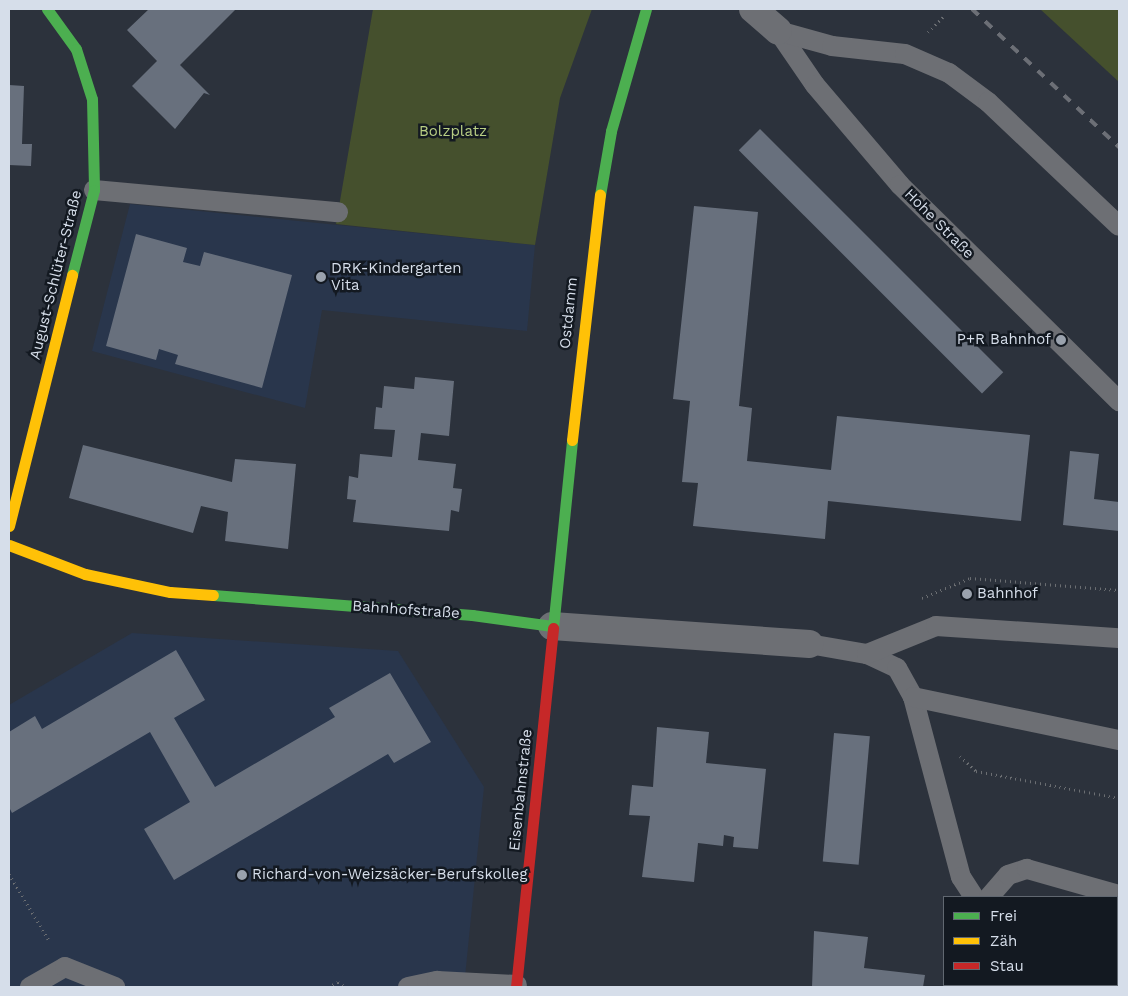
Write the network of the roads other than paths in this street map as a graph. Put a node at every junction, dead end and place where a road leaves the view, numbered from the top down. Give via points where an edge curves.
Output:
1 (47, 9) edge
2 (646, 9) edge
3 (754, 9) edge
4 (778, 31) junction
5 (94, 190) junction
6 (338, 212) dead end
7 (1119, 226) edge
8 (1119, 401) edge
9 (9, 526) edge
10 (9, 545) edge
11 (552, 626) junction
12 (1119, 638) edge
13 (809, 644) joint
14 (867, 654) junction
15 (913, 697) junction
16 (1119, 740) edge
17 (1119, 895) edge
18 (973, 896) edge
19 (990, 896) edge
20 (516, 986) edge
21 (30, 987) edge
22 (115, 987) edge
23 (408, 987) edge

1 - 5 street, August-Schlüter-Straße via 76,49 92,99
2 - 11 street, Ostdamm via 611,131 592,241
3 - 4 street, Hohe Straße
4 - 7 lane, Hohe Straße via 832,46 905,54 949,73 988,102
4 - 8 lane, Hohe Straße via 815,85 900,185
5 - 6 lane
5 - 9 street, August-Schlüter-Straße
10 - 11 street, Bahnhofstraße via 85,574 170,592 472,615
11 - 13 street, Bahnhofstraße
11 - 20 street, Eisenbahnstraße
12 - 14 lane via 936,626
13 - 14 lane
14 - 15 lane via 897,668
15 - 16 lane
15 - 18 lane via 961,877
17 - 19 lane via 1027,870 1008,875
20 - 23 lane via 437,981
21 - 22 lane via 65,967

